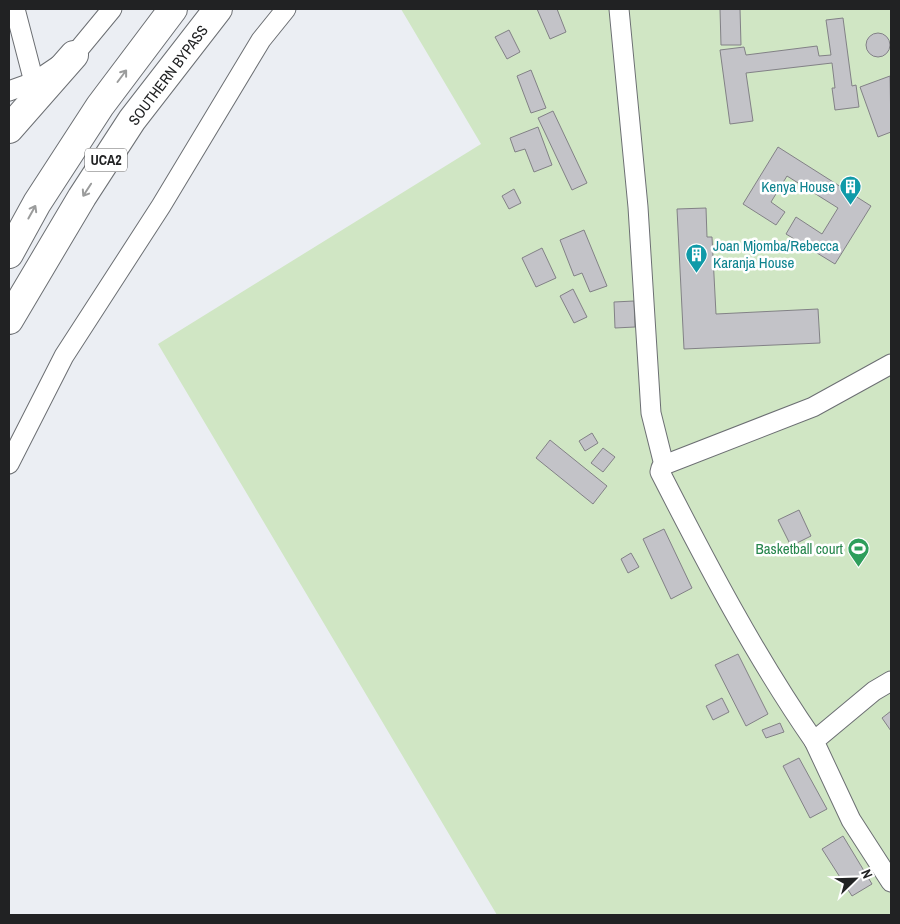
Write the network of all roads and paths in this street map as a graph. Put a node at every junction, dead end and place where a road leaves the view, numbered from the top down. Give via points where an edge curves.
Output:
1 (16, 9) edge
2 (112, 9) edge
3 (174, 9) edge
4 (218, 9) edge
5 (286, 9) edge
6 (619, 9) edge
7 (74, 55) junction
8 (34, 82) junction
9 (9, 90) edge
10 (9, 129) edge
11 (9, 254) edge
12 (9, 320) edge
13 (891, 364) edge
14 (9, 464) edge
15 (664, 465) junction
16 (891, 681) edge
17 (814, 741) junction
18 (891, 882) edge

1 - 8 street
2 - 7 street
11 -> 3 highway, UCA2 via 37,203 100,106
4 -> 12 highway, SOUTHERN BYPASS / UCA2 via 132,120
5 - 14 street via 261,40 161,206 64,356
6 - 15 street via 638,207 651,413
7 - 8 street
7 - 10 highway
8 - 9 street
13 - 15 street via 813,407
15 - 17 street via 660,472 706,562 786,700
16 - 17 street via 874,691
17 - 18 street via 851,820

